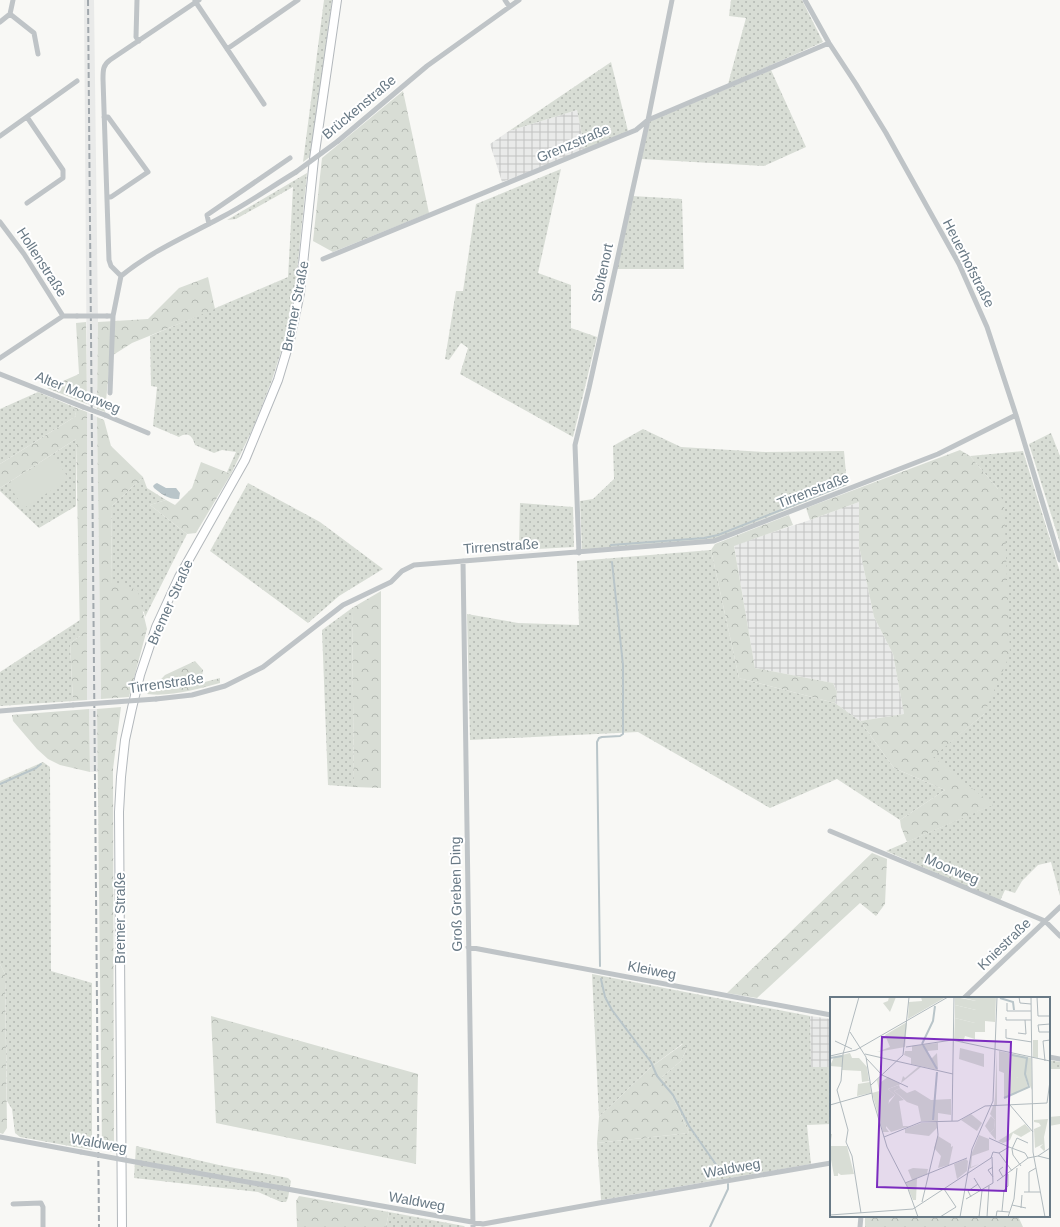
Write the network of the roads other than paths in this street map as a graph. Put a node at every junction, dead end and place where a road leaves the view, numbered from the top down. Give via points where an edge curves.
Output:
1 (13, 0) edge
2 (137, 0) edge
3 (298, 0) edge
4 (336, 0) edge
5 (505, 0) edge
6 (519, 0) edge
7 (672, 0) edge
8 (805, 0) edge
9 (196, 1) edge
10 (509, 6) junction
11 (10, 14) junction
12 (0, 22) edge
13 (139, 41) junction
14 (829, 43) junction
15 (226, 49) junction
16 (38, 54) dead end
17 (77, 82) dead end
18 (264, 104) dead end
19 (27, 117) junction
20 (104, 117) junction
21 (648, 120) junction
22 (0, 136) edge
23 (290, 158) dead end
24 (107, 197) junction
25 (27, 203) dead end
26 (0, 222) edge
27 (209, 224) junction
28 (323, 259) dead end
29 (121, 276) junction
30 (63, 316) junction
31 (113, 316) junction
32 (0, 358) edge
33 (0, 374) edge
34 (110, 393) dead end
35 (1016, 415) junction
36 (148, 433) dead end
37 (580, 553) junction
38 (1060, 560) edge
39 (463, 561) junction
40 (0, 711) edge
41 (830, 831) dead end
42 (1060, 907) edge
43 (1045, 921) junction
44 (1060, 936) edge
45 (468, 947) junction
46 (965, 997) edge
47 (830, 1015) edge
48 (1050, 1056) edge
49 (1060, 1059) edge
50 (0, 1137) edge
51 (830, 1163) edge
52 (13, 1204) dead end
53 (861, 1217) edge
54 (473, 1225) edge
55 (43, 1227) edge
56 (122, 1227) edge
57 (860, 1227) edge

1 - 11 street
2 - 13 street via 136,37
3 - 15 street
4 - 56 main road, Bremer Straße via 314,159 300,293 290,340 278,380 246,460 178,576 156,627 140,675 125,740 119,812
5 - 10 street
6 - 10 street, Brückenstraße
7 - 21 street, Stoltenort
8 - 14 street, Heuerhofstraße
9 - 13 street
9 - 15 street
10 - 27 street, Brückenstraße, bridge via 427,66 338,141 296,172
11 - 12 street
11 - 16 street via 34,33
13 - 20 street via 110,60 104,67
14 - 21 street, Grenzstraße
14 - 35 street, Heuerhofstraße via 886,133 959,264 987,327
15 - 18 street
17 - 19 street
19 - 22 street
19 - 25 street via 63,170 63,178
20 - 24 street
20 - 24 street via 108,117 148,172 111,197
21 - 28 street, Grenzstraße via 636,130
21 - 37 street, Stoltenort via 574,445
23 - 27 street via 207,215
24 - 29 street via 109,260
26 - 30 street, Hollenstraße via 24,254
27 - 29 street, Brückenstraße via 161,248
29 - 31 street
30 - 31 street, bridge
30 - 32 street
31 - 34 street
33 - 36 street, Alter Moorweg, bridge
35 - 37 street, Tirrenstraße via 938,454 714,541
35 - 38 street, Heuerhofstraße
37 - 39 street, Tirrenstraße
39 - 40 street, Tirrenstraße, bridge via 409,567 391,582 343,605 263,667 225,686 192,695
39 - 45 street, Groß Greben Ding
41 - 43 street, Moorweg
42 - 43 street, Kniestraße
43 - 44 street, Moorweg
43 - 46 street, Kniestraße
45 - 47 street, Kleiweg
45 - 54 street, Groß Greben Ding
48 - 49 street
50 - 54 street, Waldweg, bridge
51 - 54 street, Waldweg
52 - 55 street via 41,1203
53 - 57 street

